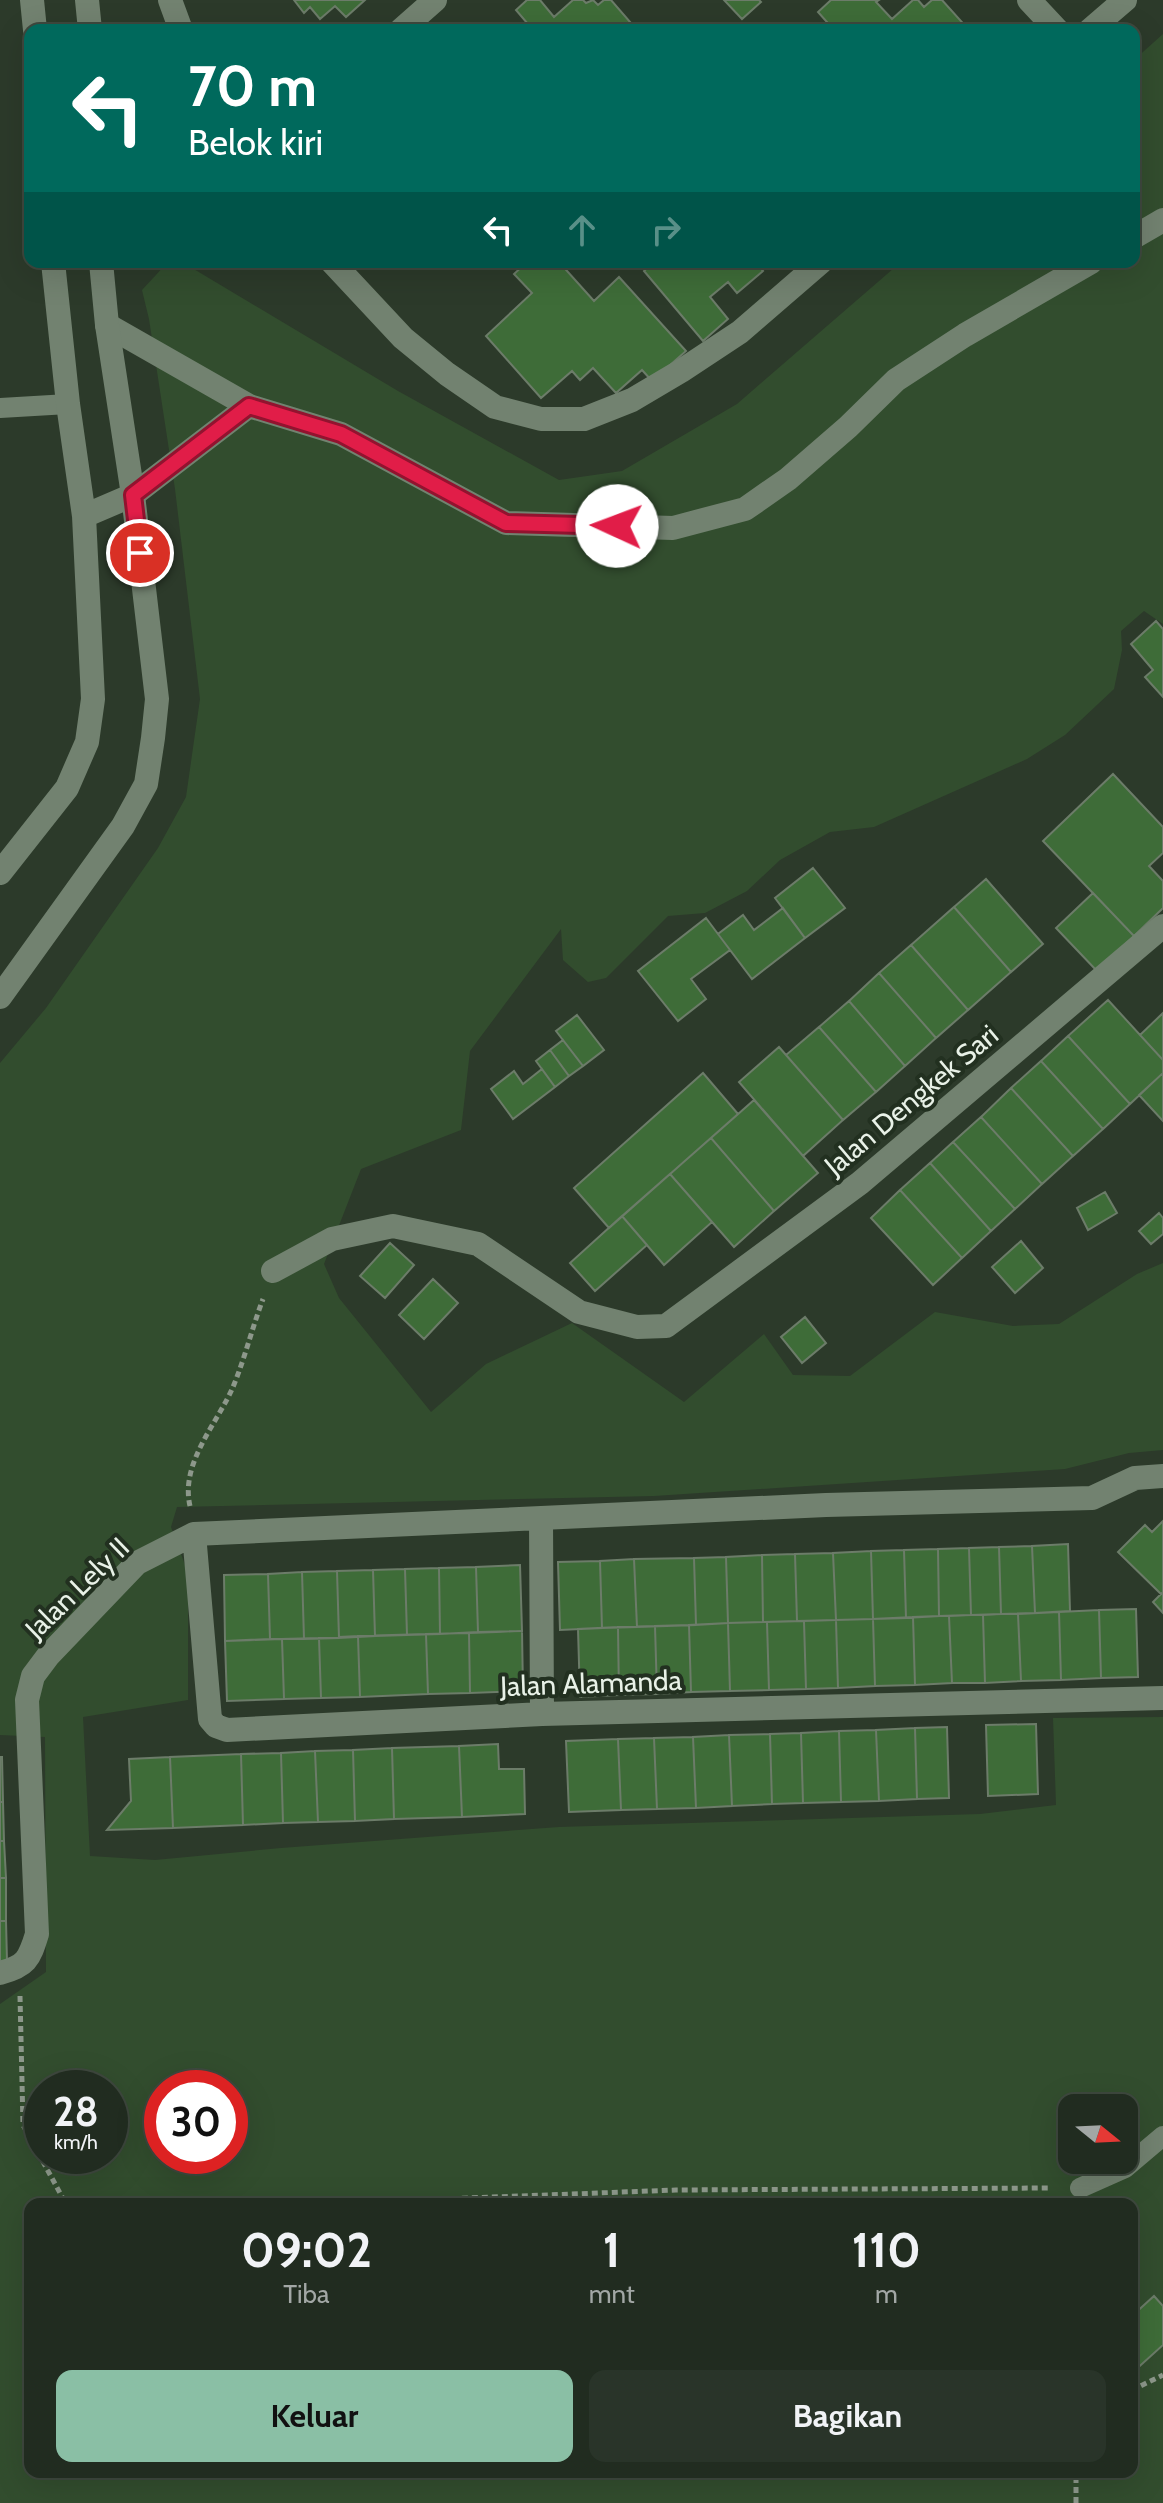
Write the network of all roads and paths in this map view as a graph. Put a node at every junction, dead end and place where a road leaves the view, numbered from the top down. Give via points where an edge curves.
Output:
1 (32, 0) edge
2 (87, 0) edge
3 (170, 0) edge
4 (435, 0) edge
5 (1029, 0) edge
6 (1125, 0) edge
7 (34, 24) edge
8 (89, 24) edge
9 (179, 24) edge
10 (408, 24) edge
11 (1051, 24) edge
12 (1097, 24) edge
13 (1163, 220) edge
14 (1140, 233) edge
15 (54, 268) edge
16 (102, 268) edge
17 (338, 268) edge
18 (814, 268) edge
19 (1081, 268) edge
20 (107, 325) junction
21 (68, 404) junction
22 (249, 406) junction
23 (0, 408) edge
24 (133, 495) junction
25 (84, 516) junction
26 (0, 873) edge
27 (1163, 926) edge
28 (0, 997) edge
29 (273, 1271) joint
30 (1163, 1476) edge
31 (541, 1519) junction
32 (194, 1534) junction
33 (1163, 1698) edge
34 (542, 1714) junction
35 (10, 1970) edge
36 (1163, 2136) edge
37 (1080, 2188) joint
38 (63, 2198) edge
39 (468, 2198) edge
40 (1163, 2375) edge
41 (1138, 2387) edge
42 (1076, 2478) edge
43 (1076, 2503) edge

1 - 7 street
2 - 8 street
3 - 9 street
4 - 10 street
5 - 11 street
6 - 12 street
13 - 14 street
15 - 21 street
16 - 20 street
17 - 18 street via 403,338 495,407 541,419 584,419 632,400 705,356
19 - 22 street via 896,380 788,479 745,509 673,528 506,523 341,434
20 - 22 street
20 - 24 street
21 - 23 lane
21 - 25 street
22 - 24 street
24 - 25 street
24 - 28 street via 157,699 146,784 123,826
25 - 26 street via 93,699 87,742 67,788
27 - 29 street, Jalan Dengkek Sari via 860,1183 666,1326 637,1327 579,1312 478,1244 393,1226 332,1239
29 - 32 path via 233,1387 194,1460 187,1494
30 - 31 street via 1135,1478 1092,1498
31 - 32 street
31 - 34 street
32 - 34 street, Jalan Alamanda via 210,1719 216,1726 227,1730
32 - 35 street, Jalan Lely II via 137,1563 33,1676 27,1700 37,1934 31,1955
33 - 34 street, Jalan Alamanda
35 - 38 path via 23,2125
36 - 37 lane via 1125,2168
37 - 39 path via 676,2190
40 - 41 path
42 - 43 path

